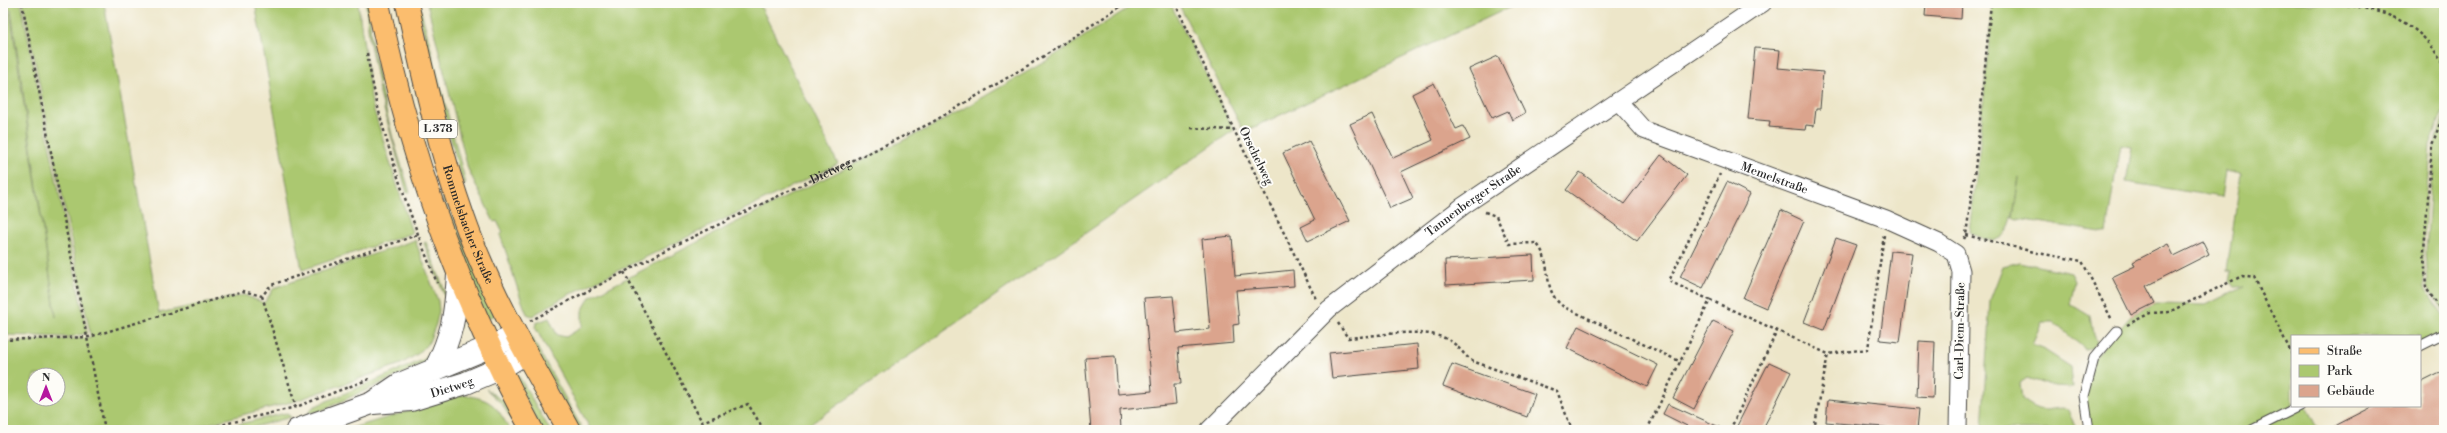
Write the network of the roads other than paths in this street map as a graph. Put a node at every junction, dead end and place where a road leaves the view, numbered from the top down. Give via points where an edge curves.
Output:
1 (378, 3) edge
2 (407, 3) edge
3 (1763, 3) edge
4 (1618, 101) junction
5 (1956, 254) joint
6 (458, 275) junction
7 (2117, 331) road end
8 (2444, 334) edge
9 (523, 337) junction
10 (488, 346) junction
11 (2421, 346) edge
12 (499, 369) junction
13 (435, 370) junction
14 (372, 403) junction
15 (2298, 407) edge
16 (300, 429) edge
17 (532, 430) edge
18 (569, 430) edge
19 (1209, 430) edge
20 (1958, 430) edge
21 (2089, 430) edge
22 (2252, 430) edge

1 - 6 main road, L 378 via 428,191
2 - 9 main road, Rommelsbacher Straße / L 378 via 428,93 464,219
3 - 4 street, Tannenberger Straße
4 - 5 street, Memelstraße via 1644,130 1886,219 1939,243
4 - 19 street, Tannenberger Straße via 1463,206 1326,312
5 - 20 street, Carl-Diem-Straße via 1961,271
6 - 10 main road, L 378
6 - 13 street, Dietweg via 455,319 447,345
7 - 21 lane via 2094,358 2084,396
8 - 11 lane
9 - 10 street, Dietweg
9 - 12 street, Dietweg
9 - 18 main road, Rommelsbacher Straße / L 378
10 - 12 main road, L 378
10 - 13 street, Dietweg
12 - 14 street, Dietweg via 466,383 411,400
12 - 17 main road, L 378
13 - 14 street, Dietweg via 400,384
14 - 16 street, Dietweg
15 - 22 lane

